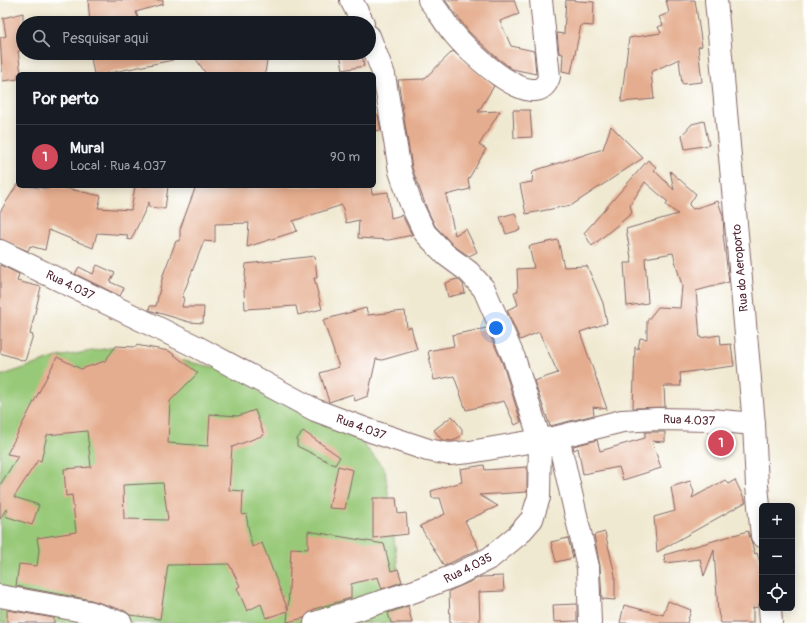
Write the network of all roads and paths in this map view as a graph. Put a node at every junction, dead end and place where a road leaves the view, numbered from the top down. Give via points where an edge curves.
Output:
1 (351, 0) edge
2 (429, 0) edge
3 (541, 0) edge
4 (716, 0) edge
5 (359, 16) edge
6 (376, 54) edge
7 (0, 251) edge
8 (754, 424) junction
9 (549, 438) junction
10 (759, 506) edge
11 (0, 596) edge
12 (770, 611) edge
13 (121, 623) edge
14 (316, 623) edge
15 (590, 623) edge
16 (771, 623) edge

1 - 5 street
2 - 3 street via 454,35 480,62 516,86 534,92 546,85 549,77
4 - 8 street, Rua do Aeroporto
6 - 9 street via 384,75 400,171 411,204 425,233 484,288
7 - 9 street, Rua 4.037 via 197,347 315,410 371,431 428,450 449,454
8 - 9 street, Rua 4.037 via 711,420 622,421
8 - 10 street, Rua do Aeroporto
9 - 14 street, Rua 4.035 via 539,497 532,519 490,558 456,576
9 - 15 street via 588,567
11 - 13 street via 89,612
12 - 16 street

